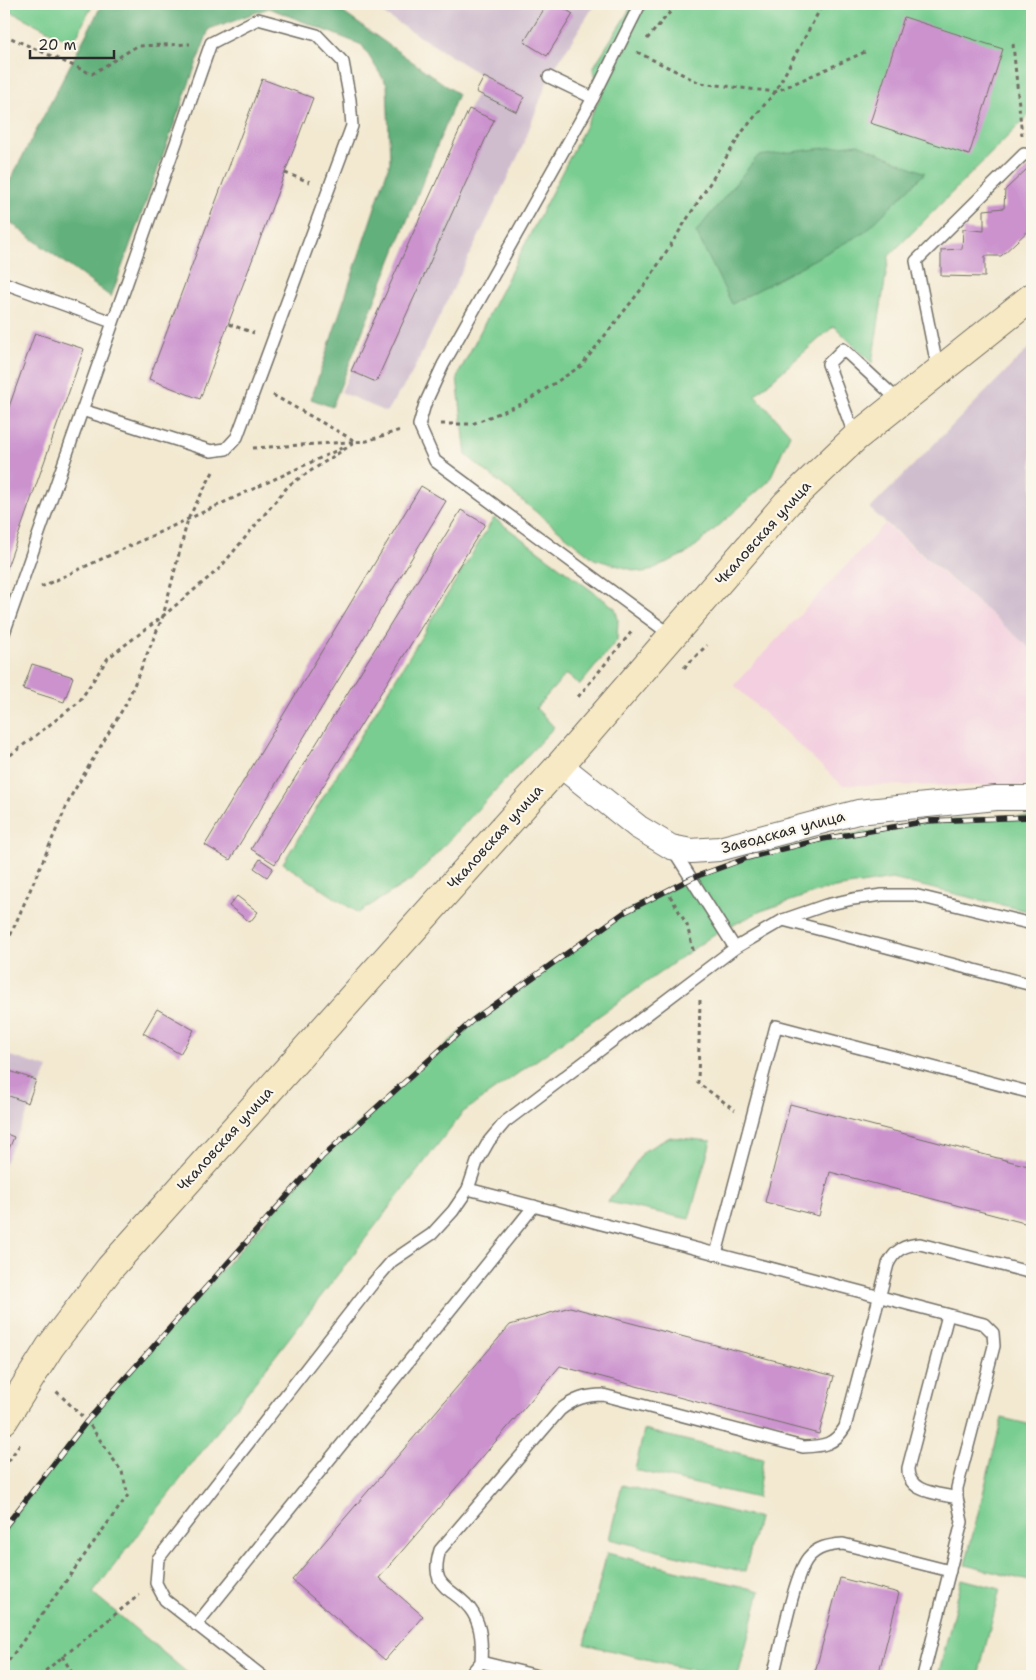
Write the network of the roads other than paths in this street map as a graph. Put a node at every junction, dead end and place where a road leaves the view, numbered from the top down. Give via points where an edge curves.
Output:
1 (640, 4) edge
2 (549, 77) dead end
3 (593, 98) junction
4 (1028, 155) edge
5 (4, 283) edge
6 (1032, 297) edge
7 (112, 322) junction
8 (938, 372) junction
9 (899, 401) junction
10 (82, 410) junction
11 (856, 437) junction
12 (4, 633) edge
13 (671, 635) junction
14 (560, 765) junction
15 (1032, 798) edge
16 (671, 847) junction
17 (783, 920) junction
18 (1032, 924) edge
19 (735, 948) junction
20 (1032, 985) edge
21 (1032, 1093) edge
22 (468, 1189) junction
23 (534, 1206) junction
24 (716, 1254) junction
25 (1032, 1273) edge
26 (879, 1297) junction
27 (948, 1315) junction
28 (4, 1420) edge
29 (957, 1498) junction
30 (950, 1571) junction
31 (196, 1624) junction
32 (482, 1662) junction
33 (262, 1676) edge
34 (469, 1676) edge
35 (538, 1676) edge
36 (773, 1676) edge
37 (923, 1676) edge

1 - 3 lane
2 - 3 lane
3 - 13 lane via 443,365 419,425 435,461
4 - 8 lane via 916,261
5 - 7 lane
6 - 8 main road, Чкаловская улица
7 - 10 lane
7 - 10 lane via 211,42 258,19 317,34 343,62 352,126 237,437 226,449 212,451
8 - 9 main road, Чкаловская улица
9 - 11 main road, Чкаловская улица
9 - 11 lane via 843,349 828,364
10 - 12 lane
11 - 13 main road, Чкаловская улица via 787,503
13 - 14 main road, Чкаловская улица
14 - 16 street, Заводская улица via 638,826
14 - 28 main road, Чкаловская улица via 110,1268 50,1347
15 - 16 street, Заводская улица via 987,799 858,812 719,849 691,851
16 - 19 lane
17 - 18 lane via 826,904 882,895 914,895
17 - 19 lane
17 - 20 lane
19 - 22 lane via 505,1122 477,1162
21 - 24 lane via 776,1026
22 - 23 lane
22 - 31 lane via 432,1234 392,1261 373,1283 158,1559 156,1582 165,1600
23 - 24 lane
23 - 31 lane
24 - 26 lane
25 - 26 lane via 920,1244 909,1245 893,1255
26 - 27 lane
26 - 32 lane via 845,1427 837,1439 826,1446 803,1447 604,1394 578,1398 560,1410 440,1550 437,1576 472,1610 481,1637
27 - 29 lane via 984,1324 994,1339 956,1488
27 - 29 lane via 908,1475 913,1485 920,1489
29 - 30 lane via 962,1527
30 - 36 lane via 843,1544 817,1550 802,1568
30 - 37 lane
31 - 33 lane
32 - 34 lane
32 - 35 lane

